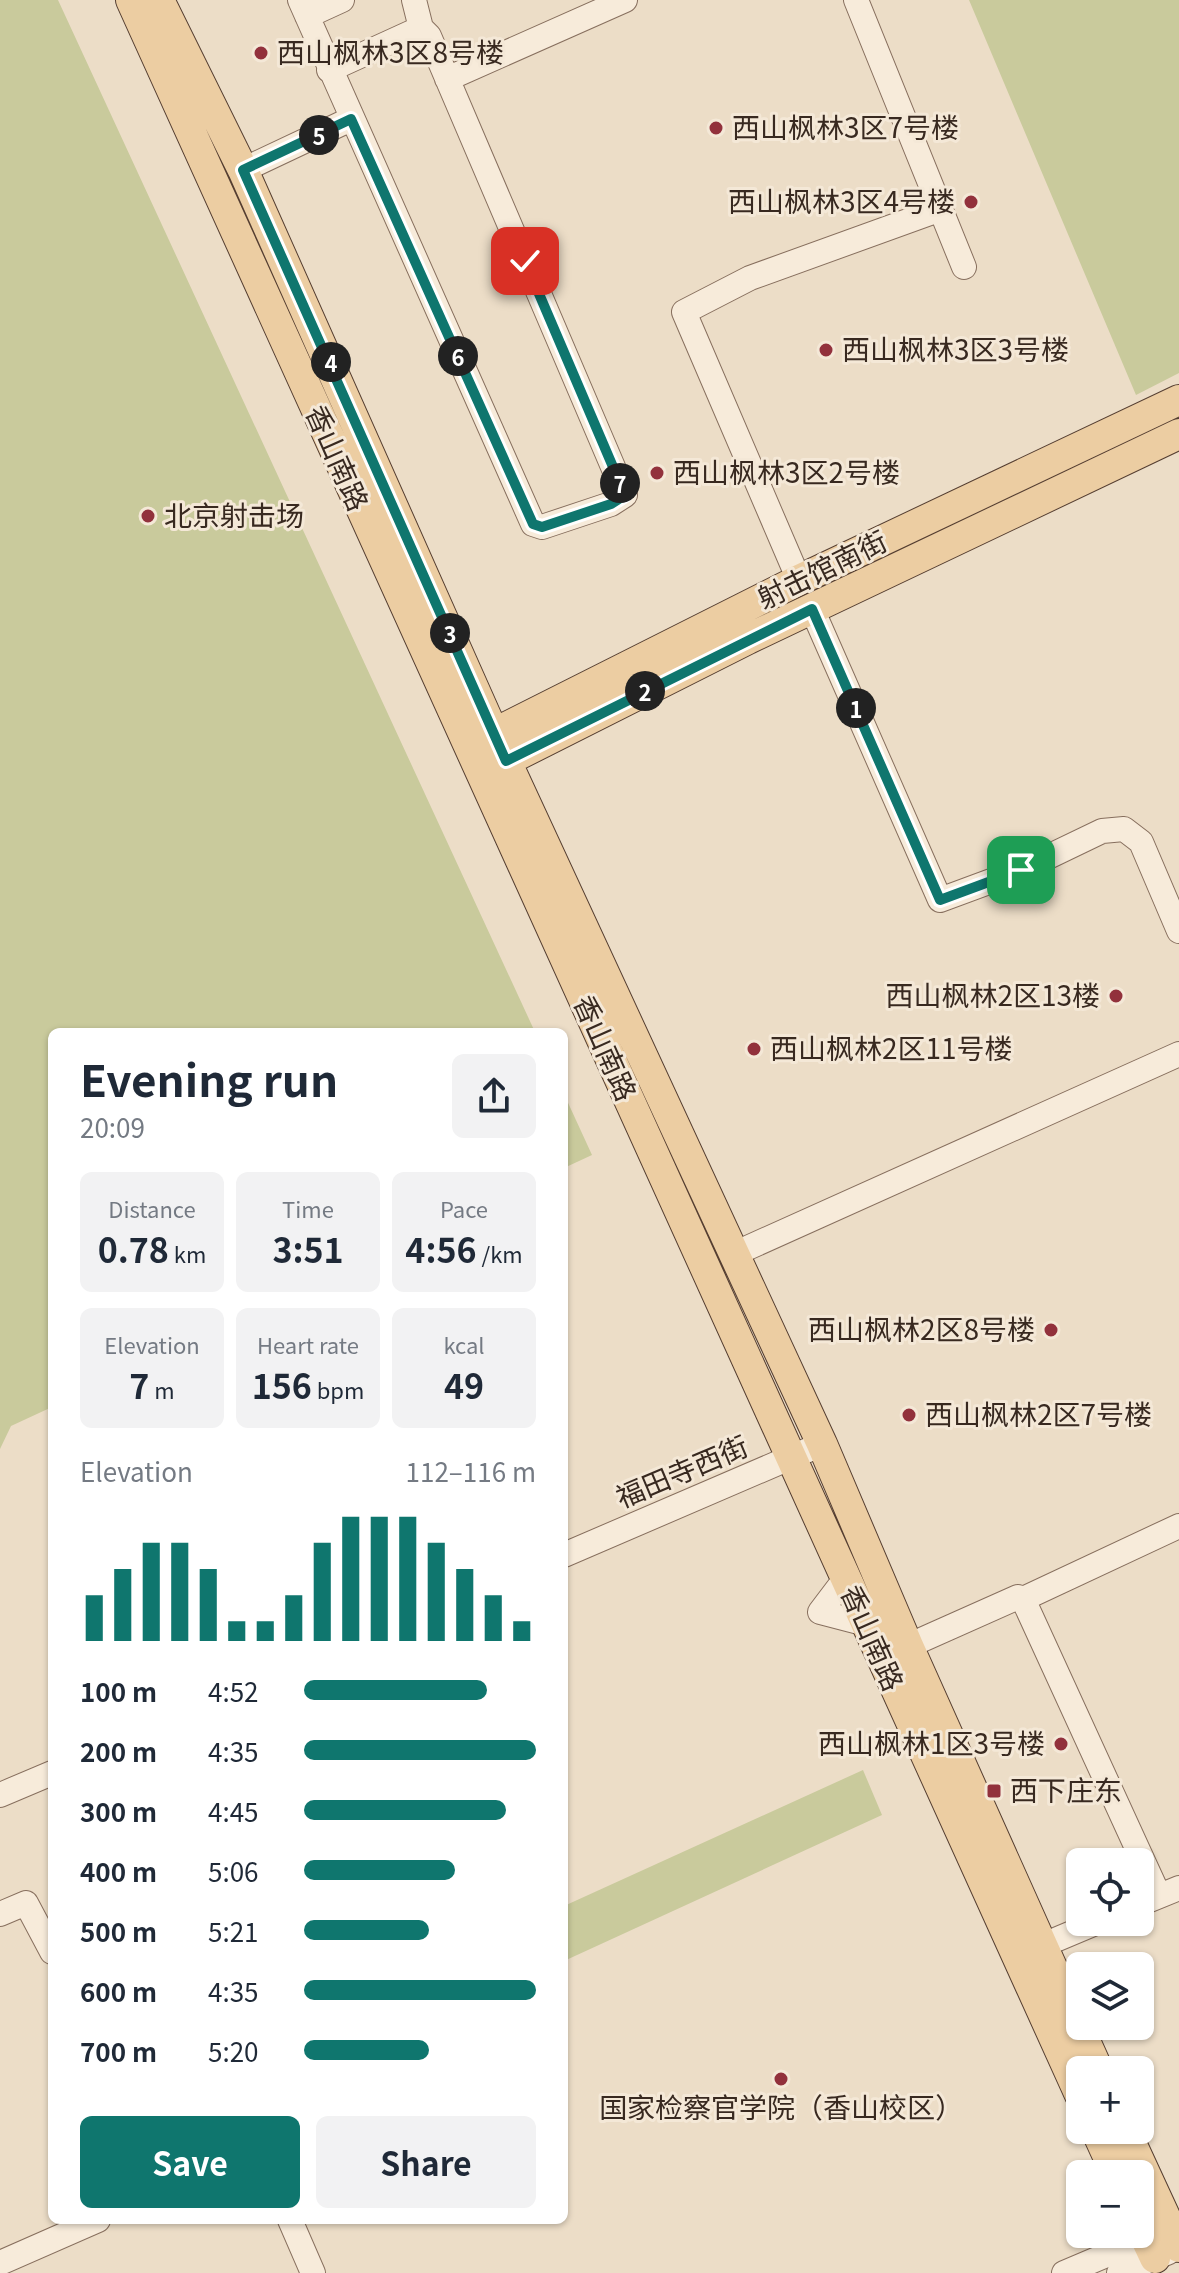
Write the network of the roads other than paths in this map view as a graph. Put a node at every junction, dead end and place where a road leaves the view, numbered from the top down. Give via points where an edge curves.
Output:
1 (131, 0) edge
2 (159, 0) edge
3 (342, 0) edge
4 (414, 0) edge
5 (625, 0) edge
6 (856, 0) edge
7 (304, 8) edge
8 (421, 28) junction
9 (329, 70) junction
10 (447, 79) junction
11 (351, 119) junction
12 (243, 170) junction
13 (941, 209) junction
14 (964, 267) dead end
15 (1179, 400) edge
16 (1179, 434) edge
17 (799, 580) junction
18 (812, 609) junction
19 (487, 754) junction
20 (1179, 931) edge
21 (1179, 1054) edge
22 (734, 1254) junction
23 (822, 1444) junction
24 (791, 1459) junction
25 (1179, 1526) edge
26 (568, 1553) edge
27 (1023, 1599) junction
28 (908, 1646) junction
29 (48, 1775) edge
30 (0, 1795) edge
31 (1159, 1896) edge
32 (0, 1914) edge
33 (1066, 1935) edge
34 (48, 1944) edge
35 (1041, 1946) junction
36 (1092, 2056) edge
37 (1066, 2064) edge
38 (1130, 2144) edge
39 (89, 2224) edge
40 (292, 2224) edge
41 (1164, 2238) edge
42 (0, 2263) edge
43 (313, 2273) edge
44 (1064, 2273) edge
45 (1119, 2273) edge

1 - 19 main road, 香山南路
2 - 12 main road, 香山南路
3 - 7 street
4 - 8 street
5 - 10 street
6 - 13 street
7 - 9 street
8 - 9 street
8 - 10 street
9 - 11 street
10 - 11 street via 625,495 611,504 542,527 533,524
11 - 12 street
12 - 19 main road, 香山南路
13 - 14 street
13 - 17 street via 750,278 684,312
15 - 17 main road, 射击馆南街
16 - 18 main road, 射击馆南街
17 - 19 main road, 射击馆南街
18 - 19 main road, 射击馆南街
18 - 20 street via 940,900 1021,870 1102,831 1124,829 1141,842
19 - 22 main road, 香山南路
19 - 24 main road, 香山南路
21 - 22 street
22 - 23 main road, 香山南路
23 - 24 street, 福田寺西街
23 - 28 main road, 香山南路
24 - 26 street, 福田寺西街
24 - 37 main road, 香山南路
25 - 27 street
27 - 28 street
27 - 31 street
28 - 35 main road, 香山南路
29 - 30 street
32 - 34 street via 26,1903
33 - 35 street
35 - 36 main road, 香山南路
38 - 41 main road
39 - 42 street
40 - 43 street
41 - 44 street
41 - 45 street

